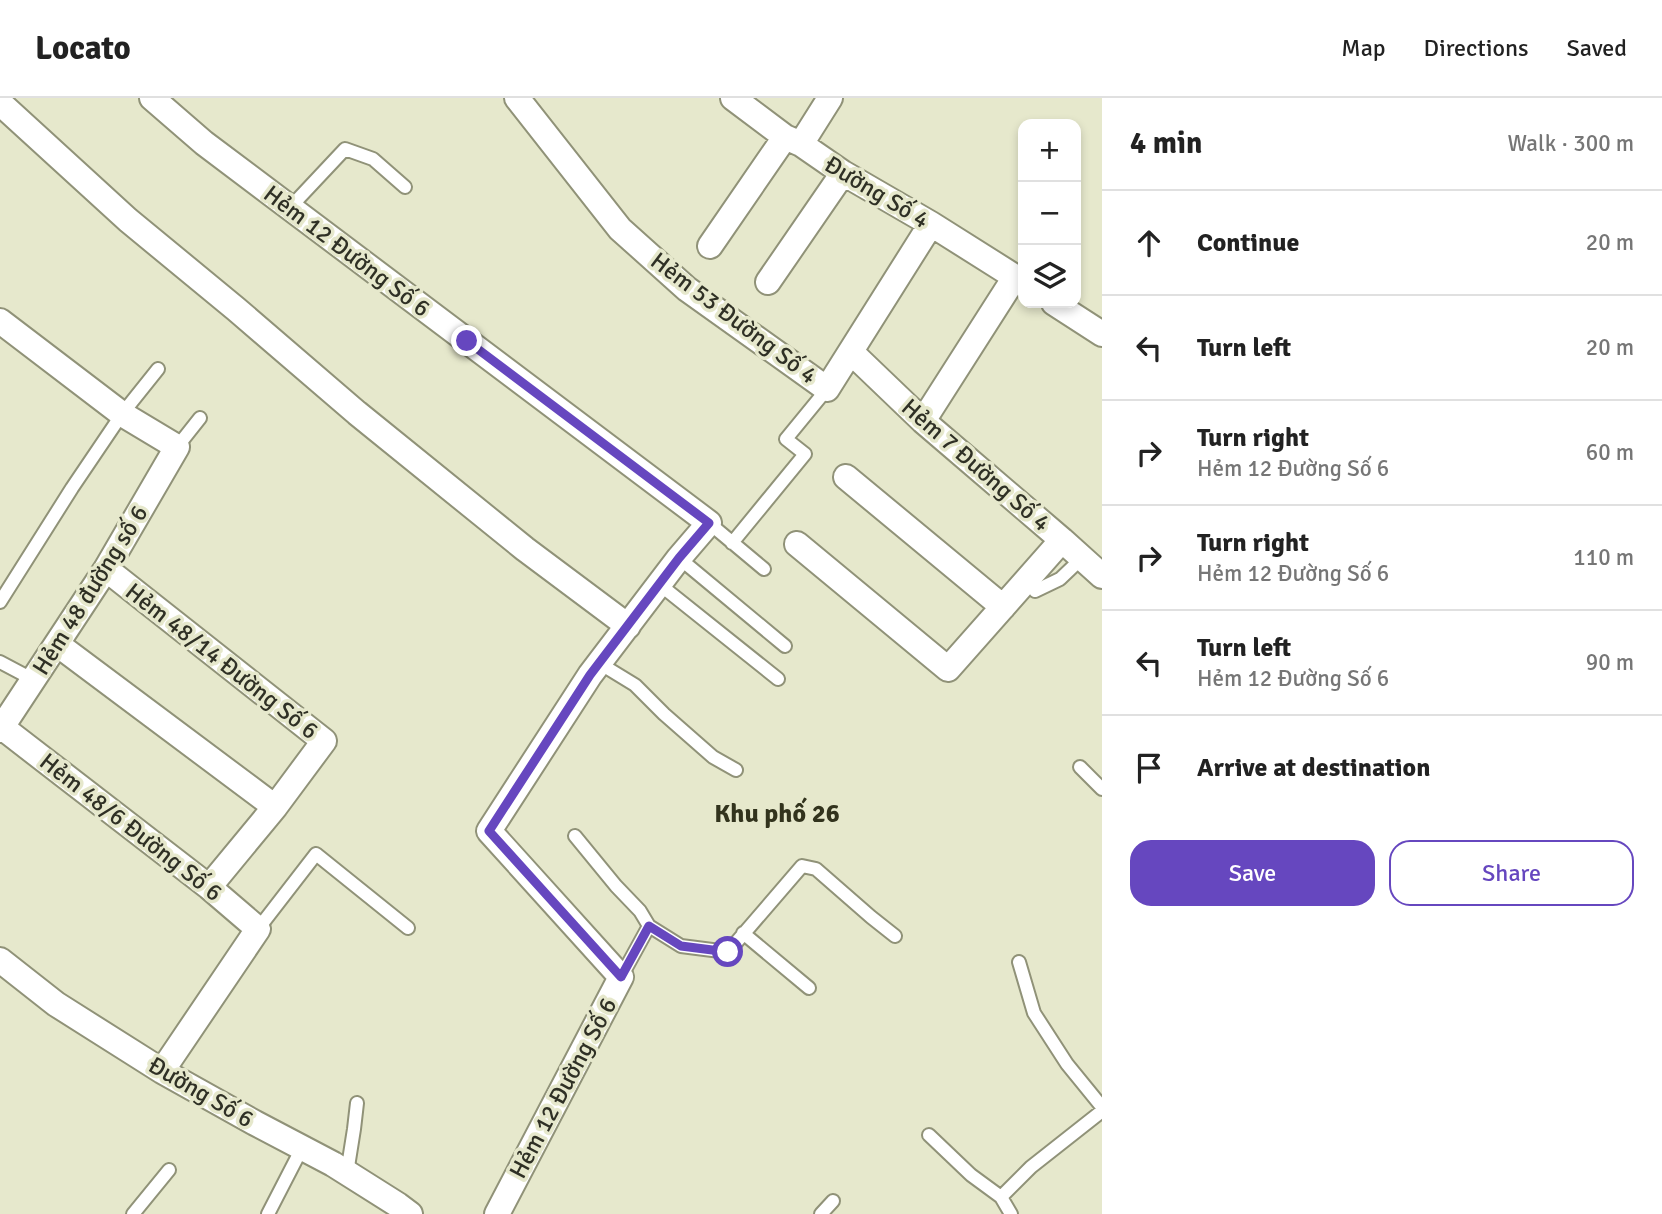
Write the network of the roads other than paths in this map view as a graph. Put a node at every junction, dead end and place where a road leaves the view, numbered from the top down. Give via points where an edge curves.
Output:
1 (152, 98) edge
2 (517, 98) edge
3 (733, 98) edge
4 (830, 98) edge
5 (0, 103) edge
6 (793, 140) junction
7 (842, 173) junction
8 (405, 187) dead end
9 (291, 208) junction
10 (931, 224) junction
11 (710, 246) dead end
12 (1018, 278) edge
13 (1018, 280) edge
14 (768, 282) dead end
15 (1062, 308) edge
16 (0, 321) edge
17 (1102, 334) edge
18 (851, 352) junction
19 (158, 369) dead end
20 (827, 388) junction
21 (122, 414) junction
22 (200, 418) dead end
23 (923, 421) junction
24 (177, 447) junction
25 (846, 477) dead end
26 (709, 523) junction
27 (1062, 540) junction
28 (732, 542) junction
29 (797, 544) dead end
30 (679, 558) junction
31 (1082, 558) junction
32 (106, 569) junction
33 (764, 569) dead end
34 (1102, 576) edge
35 (659, 584) junction
36 (1035, 591) dead end
37 (0, 602) edge
38 (1003, 607) junction
39 (628, 626) junction
40 (57, 644) junction
41 (785, 646) dead end
42 (0, 662) edge
43 (599, 663) junction
44 (778, 679) dead end
45 (34, 680) junction
46 (1, 729) edge
47 (1080, 767) dead end
48 (736, 770) dead end
49 (1102, 789) edge
50 (275, 807) junction
51 (575, 836) dead end
52 (209, 887) junction
53 (649, 926) junction
54 (408, 928) dead end
55 (258, 929) junction
56 (743, 933) junction
57 (895, 936) dead end
58 (0, 960) edge
59 (1019, 962) dead end
60 (621, 977) junction
61 (809, 988) dead end
62 (162, 1071) junction
63 (357, 1103) dead end
64 (1102, 1109) edge
65 (929, 1135) dead end
66 (302, 1148) junction
67 (169, 1170) dead end
68 (347, 1173) junction
69 (1001, 1197) junction
70 (833, 1201) dead end
71 (133, 1214) edge
72 (268, 1214) edge
73 (410, 1214) edge
74 (497, 1214) edge
75 (821, 1214) edge
76 (1011, 1214) edge

1 - 9 street, Hẻm 12 Đường Số 6
2 - 20 street, Hẻm 53 Đường Số 4 via 620,229 687,289
3 - 6 street, Đường Số 4
4 - 6 street
5 - 39 street via 102,198 357,414
6 - 7 street, Đường Số 4
6 - 11 street
7 - 10 street, Đường Số 4
7 - 14 street
8 - 9 lane via 373,159 345,149
9 - 26 street, Hẻm 12 Đường Số 6
10 - 12 street, Đường Số 4
10 - 18 street, Hẻm 53 Đường Số 4
13 - 23 street
15 - 17 street
16 - 21 street
18 - 20 street, Hẻm 53 Đường Số 4
18 - 23 street, Hẻm 7 Đường Số 4
19 - 21 lane
20 - 28 lane via 786,439 804,454
21 - 24 street
21 - 37 lane
22 - 24 lane
23 - 27 street, Hẻm 7 Đường Số 4
24 - 32 street, Hẻm 48 đường số 6
25 - 38 street
26 - 28 lane
26 - 30 street, Hẻm 12 Đường Số 6
27 - 31 street, Hẻm 7 Đường Số 4
27 - 38 street
28 - 33 lane
29 - 38 street via 948,669
30 - 35 street, Hẻm 12 Đường Số 6
30 - 41 lane
31 - 34 street, Hẻm 7 Đường Số 4
31 - 36 lane via 1060,579
32 - 40 street, Hẻm 48 đường số 6
32 - 50 street, Hẻm 48/14 Đường Số 6 via 324,741
35 - 39 street, Hẻm 12 Đường Số 6
35 - 44 lane
39 - 43 street, Hẻm 12 Đường Số 6
40 - 45 street, Hẻm 48 đường số 6
40 - 50 street
42 - 45 lane
43 - 48 lane via 635,685 713,757
43 - 60 street, Hẻm 12 Đường Số 6 via 489,831
45 - 46 street, Hẻm 48 đường số 6
46 - 52 street, Hẻm 48/6 Đường Số 6
47 - 49 lane
50 - 52 street, Hẻm 48/14 Đường Số 6
51 - 53 lane
52 - 55 street, Hẻm 48/6 Đường Số 6
53 - 56 lane via 681,946 728,952
53 - 60 lane
54 - 55 lane via 316,853
55 - 62 street
56 - 57 lane via 802,866 816,869
56 - 61 lane
58 - 62 street, Đường Số 6 via 56,1004
59 - 64 lane via 1034,1013
60 - 74 street, Hẻm 12 Đường Số 6
62 - 66 street, Đường Số 6
63 - 68 lane
64 - 69 lane
65 - 69 lane
66 - 68 street, Đường Số 6
66 - 72 lane
67 - 71 lane
68 - 73 street, Đường Số 6
69 - 76 lane
70 - 75 lane

